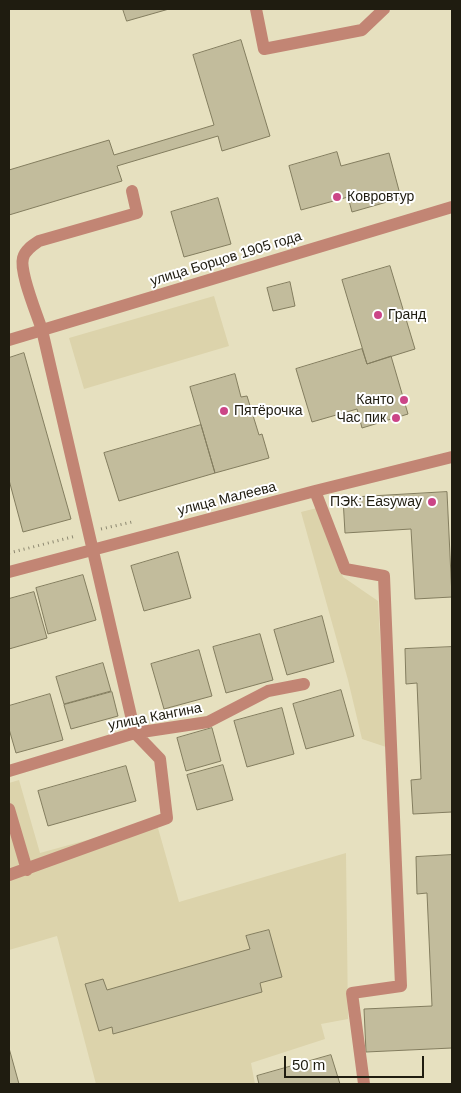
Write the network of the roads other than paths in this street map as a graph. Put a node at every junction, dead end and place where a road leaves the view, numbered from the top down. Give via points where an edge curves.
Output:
1 (256, 9) edge
2 (384, 9) edge
3 (132, 191) dead end
4 (452, 207) edge
5 (42, 330) junction
6 (9, 340) edge
7 (452, 457) edge
8 (315, 491) junction
9 (93, 549) junction
10 (9, 572) edge
11 (304, 684) dead end
12 (135, 733) junction
13 (9, 771) edge
14 (9, 809) edge
15 (26, 870) junction
16 (9, 875) edge
17 (364, 1084) edge

1 - 2 street via 264,49 362,30
3 - 5 street via 137,214 39,241 26,252 22,271
4 - 5 street, улица Борцов 1905 года
5 - 6 street, улица Борцов 1905 года
5 - 9 street
7 - 8 street, улица Малеева
8 - 9 street, улица Малеева
8 - 17 street via 345,570 384,576 401,986 352,993
9 - 10 street, улица Малеева
9 - 12 street
11 - 12 street, улица Кангина via 268,690 208,722
12 - 13 street, улица Кангина
12 - 15 street via 160,759 168,818
14 - 15 street
15 - 16 street

